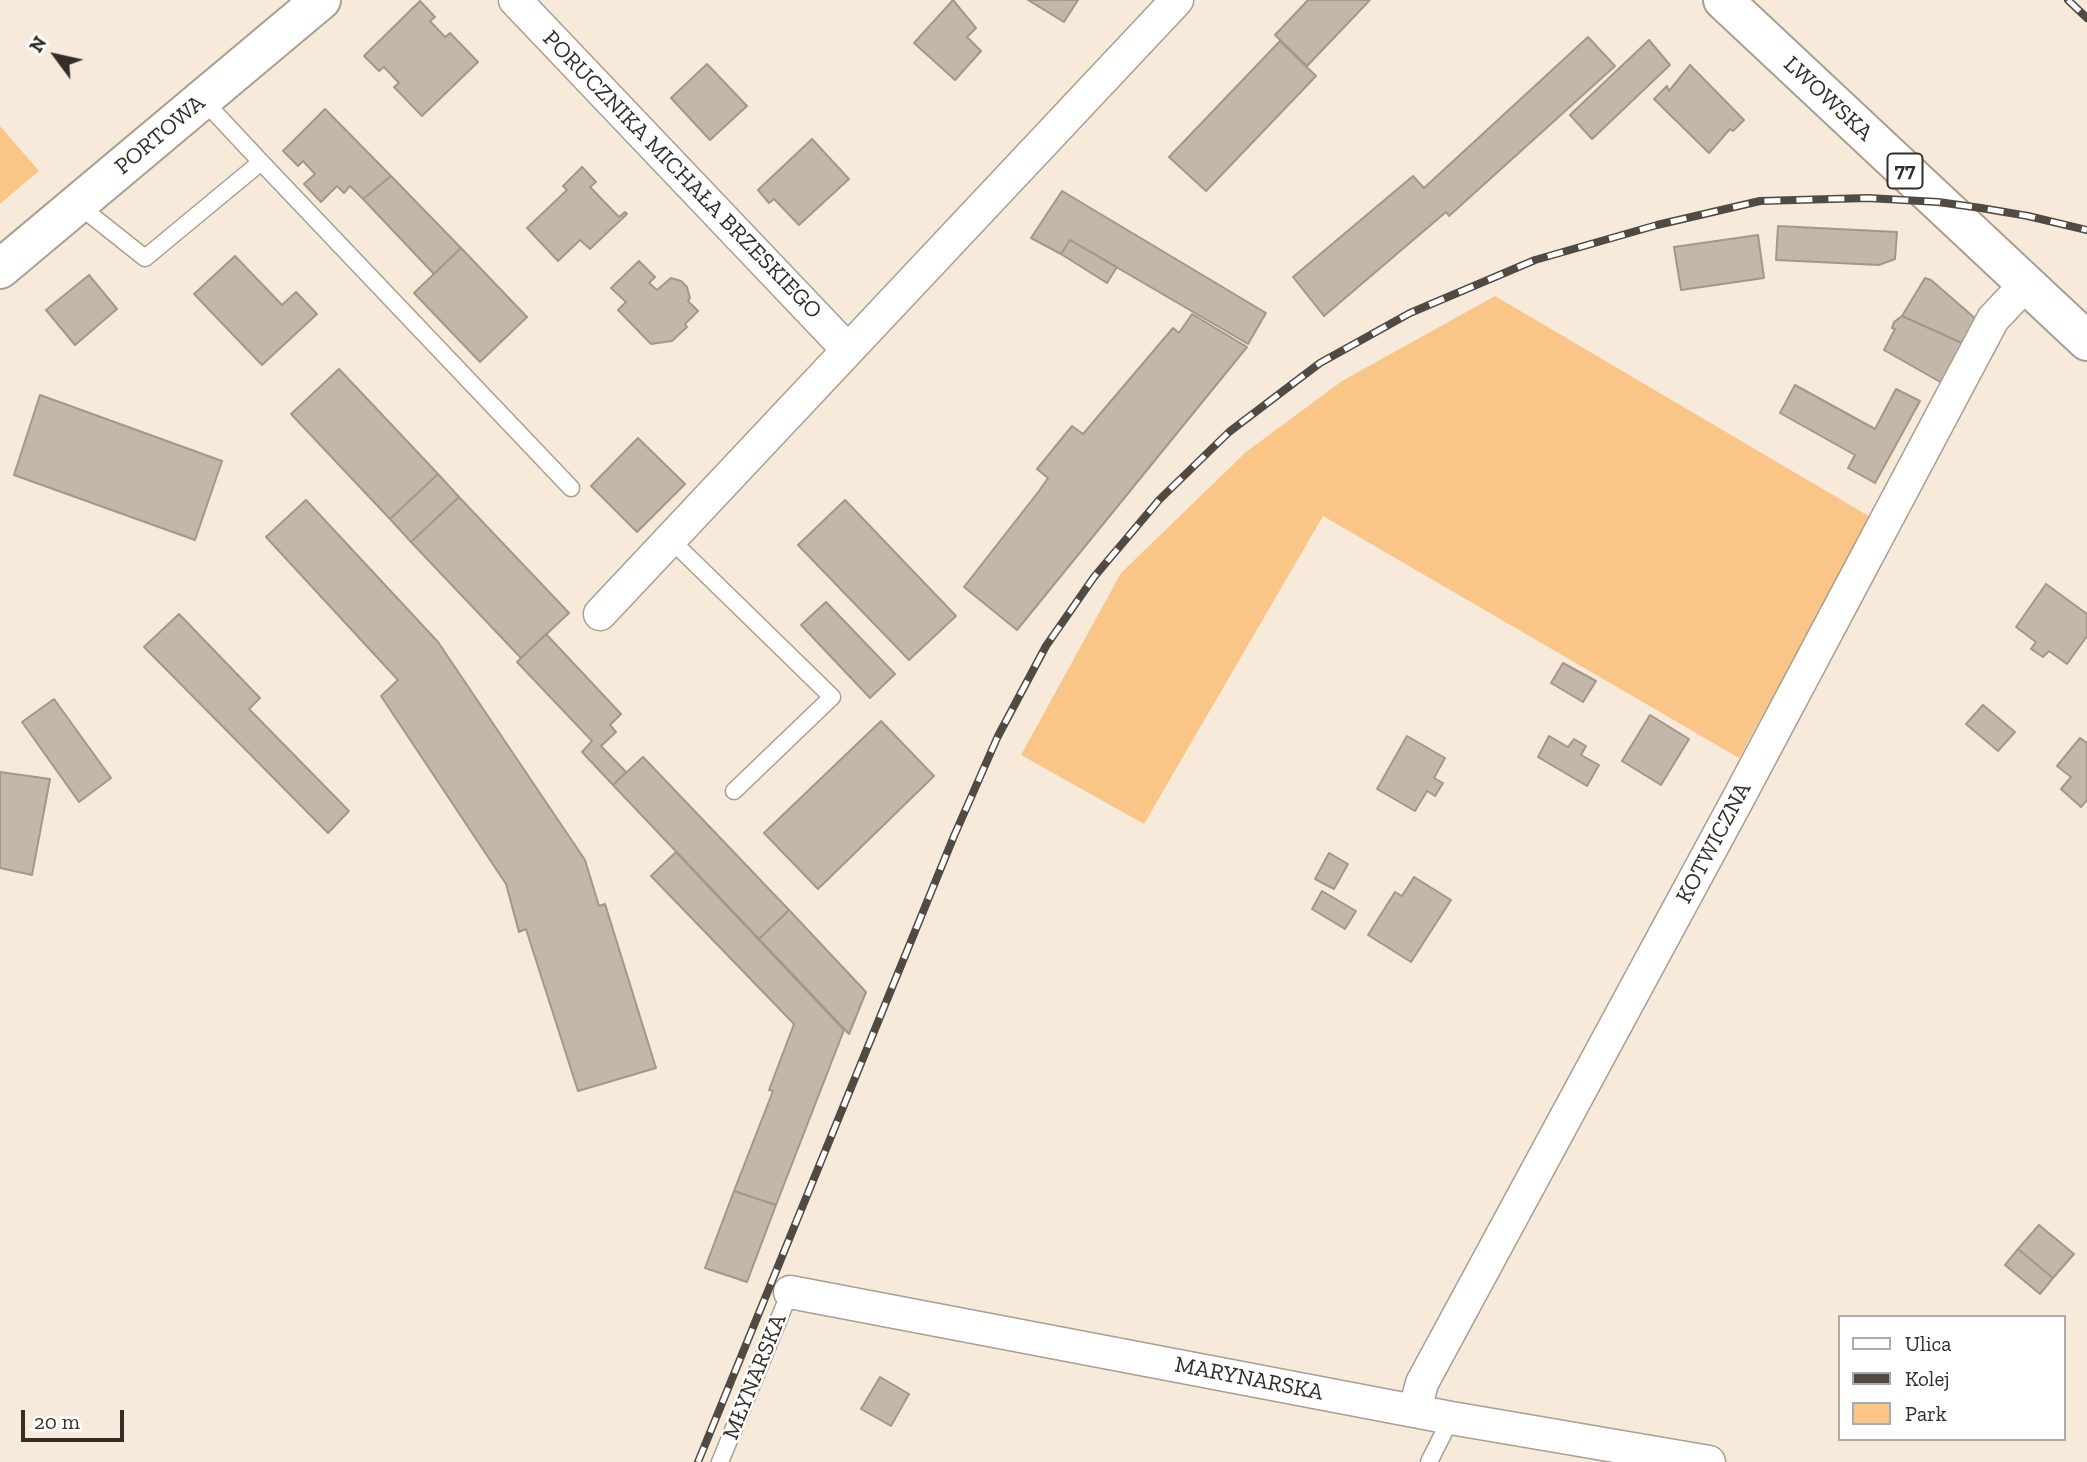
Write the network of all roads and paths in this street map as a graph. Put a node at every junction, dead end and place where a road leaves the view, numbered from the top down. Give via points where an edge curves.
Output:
1 (321, 0) edge
2 (515, 0) edge
3 (1177, 0) edge
4 (1723, 0) edge
5 (202, 99) junction
6 (261, 162) junction
7 (77, 204) junction
8 (0, 270) edge
9 (2026, 284) junction
10 (2087, 341) edge
11 (848, 350) junction
12 (570, 488) dead end
13 (670, 539) junction
14 (600, 614) dead end
15 (734, 792) dead end
16 (790, 1292) joint
17 (1415, 1410) junction
18 (1451, 1418) junction
19 (720, 1462) edge
20 (1429, 1462) edge
21 (1709, 1462) edge

1 - 5 main road, PORTOWA
2 - 11 street, PORUCZNIKA MICHAŁA BRZESKIEGO
3 - 11 street
4 - 9 main road, LWOWSKA / 77
5 - 6 lane
5 - 7 main road, PORTOWA
6 - 7 lane via 145,258
6 - 12 lane
7 - 8 main road, PORTOWA
9 - 10 main road, LWOWSKA / 77
9 - 17 street, KOTWICZNA via 1993,319 1428,1371
11 - 13 street
13 - 14 street
13 - 15 lane via 832,696
16 - 17 street, MARYNARSKA
16 - 19 lane, MŁYNARSKA
17 - 18 street, MARYNARSKA
18 - 20 lane
18 - 21 street, MARYNARSKA

